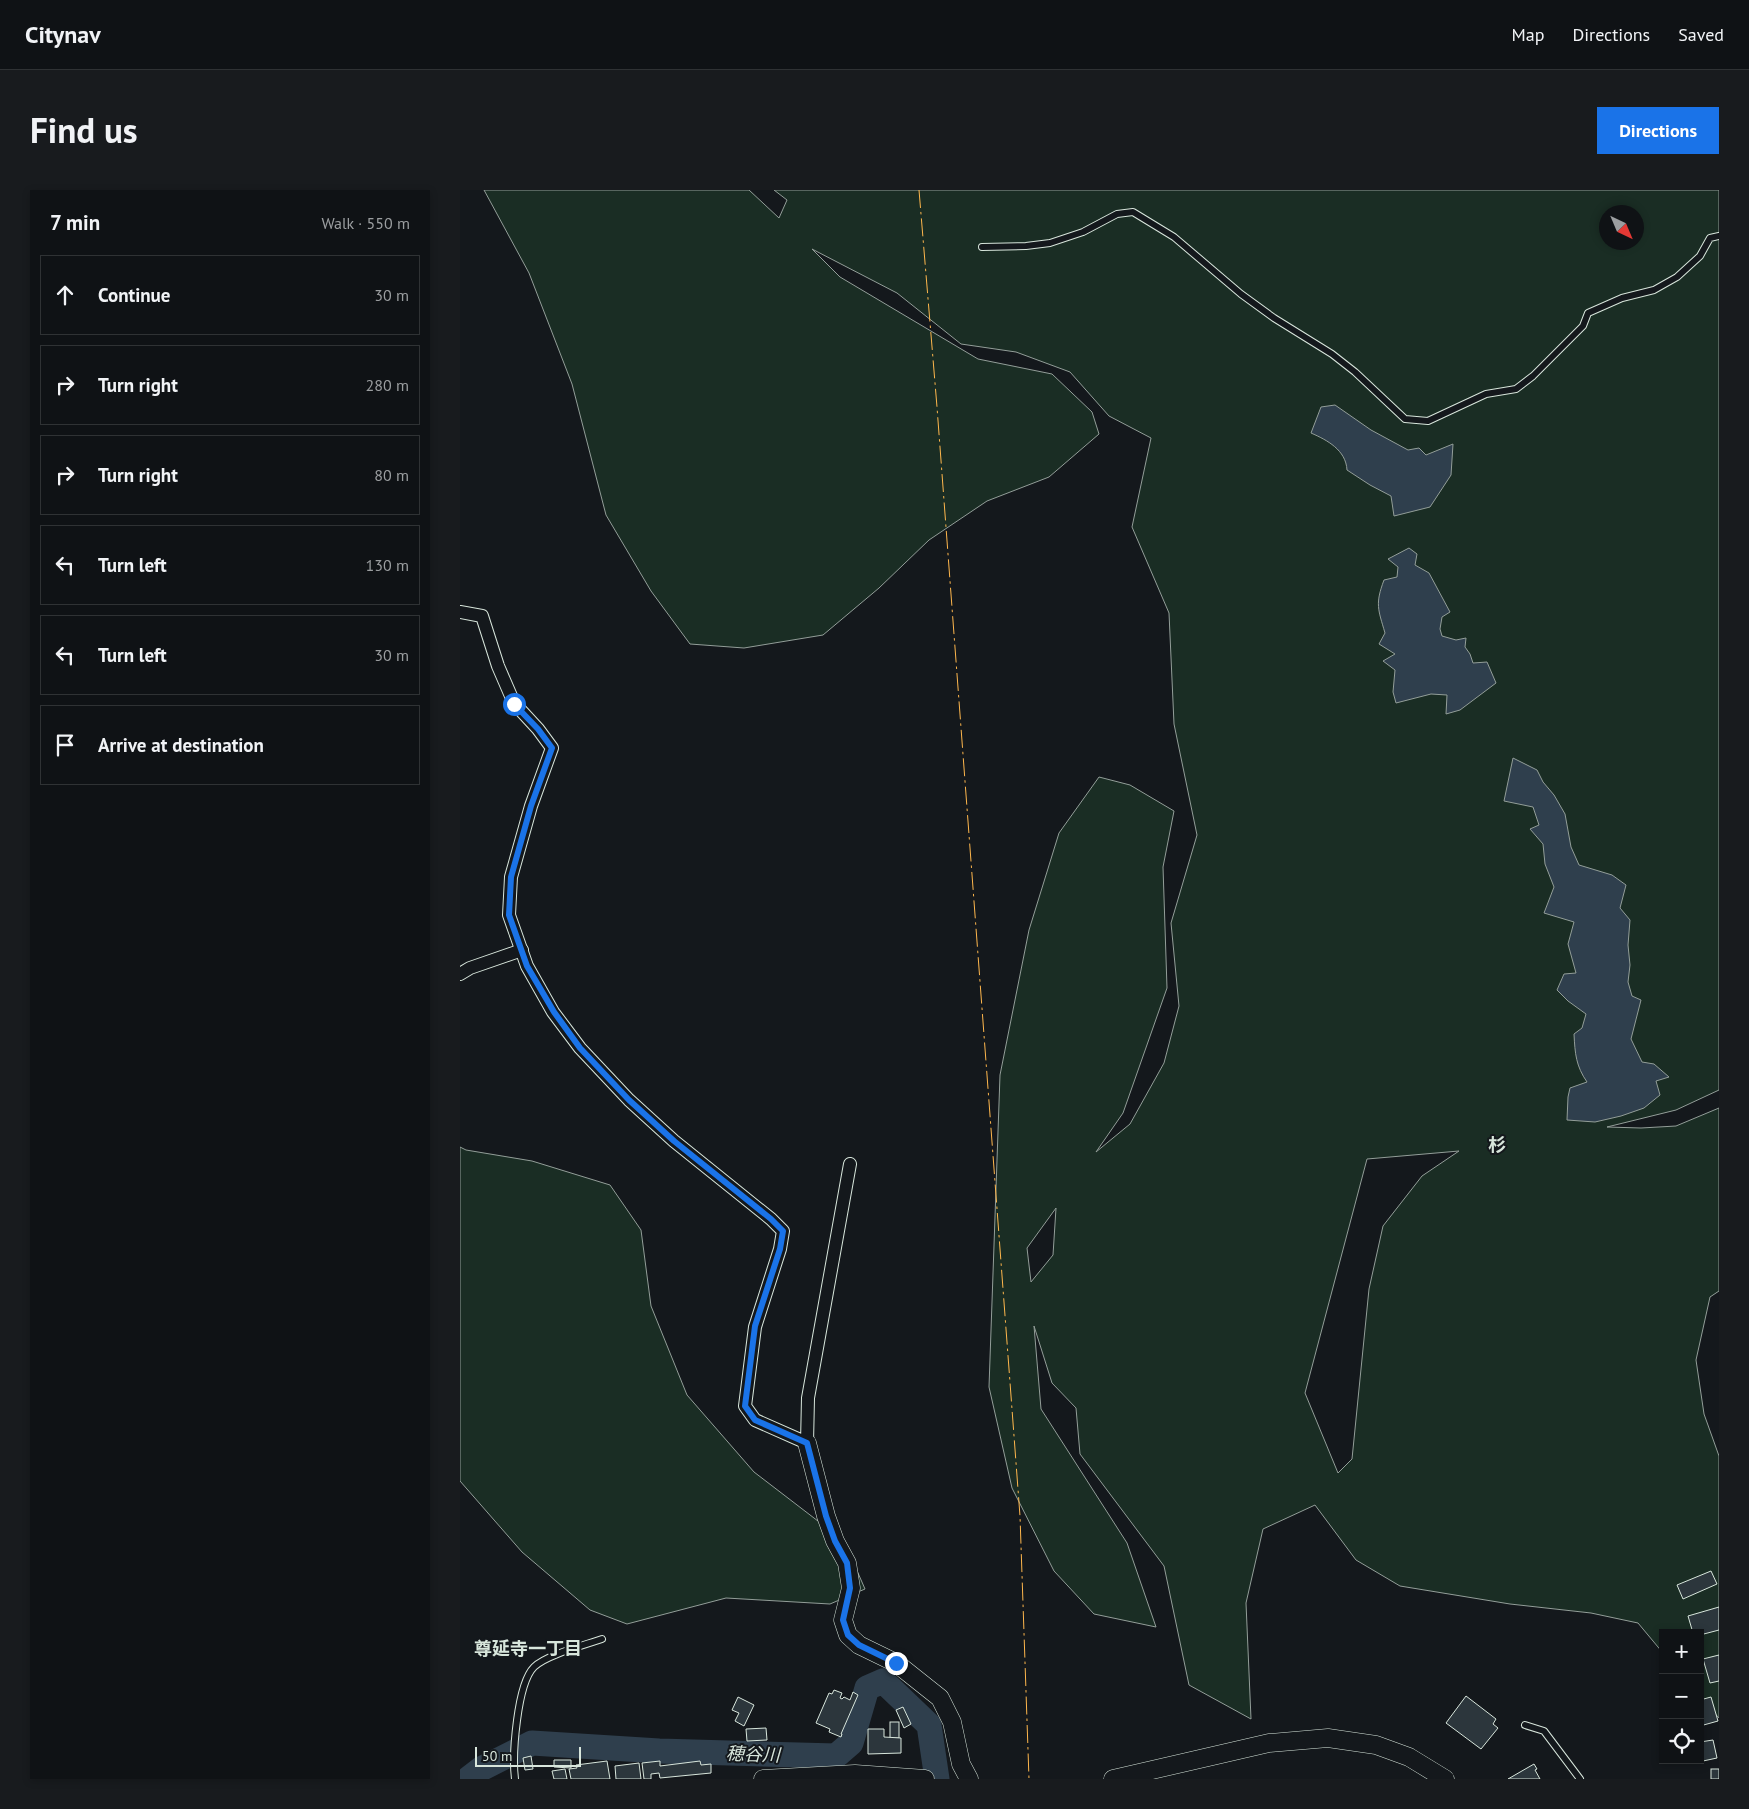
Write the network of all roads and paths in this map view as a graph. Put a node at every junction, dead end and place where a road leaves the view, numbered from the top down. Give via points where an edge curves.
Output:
1 (1719, 236) edge
2 (982, 247) dead end
3 (460, 612) edge
4 (522, 950) junction
5 (460, 974) edge
6 (850, 1164) dead end
7 (807, 1443) junction
8 (602, 1639) dead end
9 (1525, 1725) dead end
10 (881, 1777) edge
11 (921, 1778) edge
12 (515, 1779) edge
13 (763, 1779) edge
14 (969, 1779) edge
15 (1113, 1779) edge
16 (1445, 1779) edge
17 (1580, 1779) edge

1 - 2 lane via 1710,238 1700,256 1677,277 1654,290 1622,298 1588,313 1583,326 1534,376 1516,389 1486,394 1428,421 1404,419 1332,354 1274,318 1174,237 1133,212 1117,214 1083,232 1050,243
3 - 4 street via 482,616 514,704 552,748 511,877 509,915
4 - 5 street
4 - 7 street via 527,966 554,1012 580,1048 629,1100 674,1141 783,1231 755,1326 745,1406 755,1420
6 - 7 street via 808,1398
7 - 14 street via 826,1516 847,1563 850,1588 843,1620 848,1635 859,1645 896,1663 940,1698 952,1722 961,1764
8 - 12 lane via 546,1659 534,1666 526,1678 517,1720 513,1764
9 - 17 lane via 1544,1731
10 - 11 street
10 - 13 street via 855,1774
15 - 16 street via 1269,1743 1328,1738 1376,1745 1408,1757

